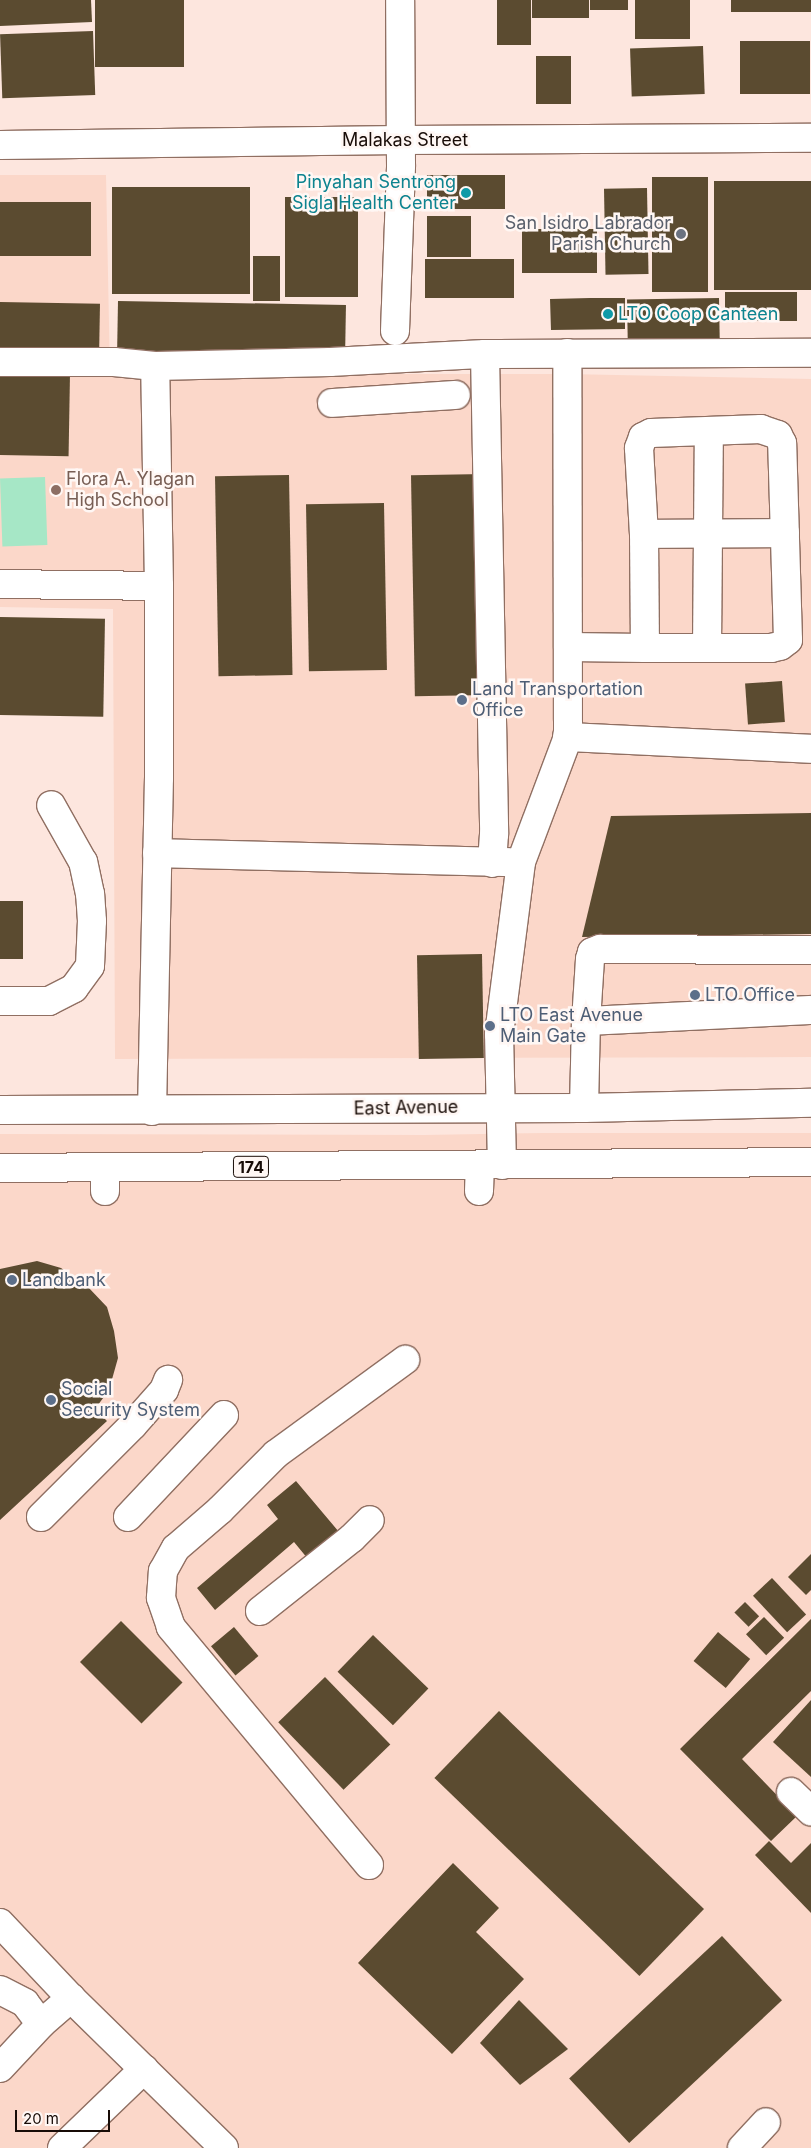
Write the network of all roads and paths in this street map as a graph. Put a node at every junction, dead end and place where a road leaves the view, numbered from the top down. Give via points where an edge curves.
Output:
1 (400, 0) edge
2 (811, 138) edge
3 (401, 140) junction
4 (0, 145) edge
5 (395, 331) dead end
6 (567, 353) junction
7 (485, 354) junction
8 (811, 354) edge
9 (0, 362) edge
10 (155, 366) junction
11 (456, 396) dead end
12 (332, 403) dead end
13 (709, 431) junction
14 (786, 533) junction
15 (644, 534) junction
16 (708, 534) junction
17 (0, 584) edge
18 (159, 586) junction
19 (569, 647) junction
20 (645, 648) junction
21 (707, 648) junction
22 (567, 737) junction
23 (811, 749) edge
24 (51, 805) dead end
25 (157, 853) junction
26 (520, 862) junction
27 (492, 863) junction
28 (811, 950) edge
29 (0, 1001) edge
30 (811, 1010) edge
31 (586, 1022) junction
32 (811, 1103) edge
33 (500, 1107) junction
34 (584, 1108) junction
35 (0, 1110) edge
36 (152, 1111) junction
37 (811, 1162) edge
38 (0, 1168) edge
39 (487, 1174) junction
40 (404, 1360) dead end
41 (168, 1380) dead end
42 (224, 1415) dead end
43 (41, 1517) dead end
44 (128, 1517) dead end
45 (370, 1520) dead end
46 (260, 1611) dead end
47 (791, 1792) dead end
48 (811, 1811) edge
49 (368, 1864) dead end
50 (0, 1923) edge
51 (0, 1990) edge
52 (71, 1998) junction
53 (41, 2024) junction
54 (0, 2068) edge
55 (144, 2069) junction
56 (766, 2122) dead end
57 (62, 2148) edge
58 (224, 2148) edge
59 (742, 2148) edge

1 - 3 main road
2 - 3 main road, Malakas Street
3 - 4 main road, Malakas Street
3 - 5 main road
6 - 7 main road
6 - 8 main road
6 - 19 main road
7 - 10 main road
7 - 27 main road
9 - 10 main road via 114,362
10 - 18 main road
11 - 12 main road
13 - 14 main road via 761,429 778,435 782,443
13 - 15 main road via 651,433 643,437 639,448
13 - 16 main road
14 - 16 main road
14 - 21 main road via 788,640 771,648
15 - 16 main road
15 - 20 main road
16 - 21 main road
17 - 18 main road
18 - 25 main road
19 - 20 main road
19 - 22 main road
20 - 21 main road
22 - 23 main road
22 - 26 main road
24 - 29 main road via 83,862 92,921 90,966 74,988 49,1001
25 - 27 main road
25 - 36 main road
26 - 27 main road
26 - 33 main road via 499,1034
28 - 31 main road via 600,949 592,952 590,959
30 - 31 main road
31 - 34 main road
32 - 34 main road, East Avenue
33 - 34 main road, East Avenue
33 - 36 main road, East Avenue
33 - 39 main road
35 - 36 main road, East Avenue
37 - 39 main road, 174
38 - 39 main road, 174 via 105,1179
40 - 49 main road via 276,1454 176,1548 163,1571 161,1598 171,1627
41 - 43 main road via 164,1390 133,1425
42 - 44 main road
45 - 46 main road
47 - 48 main road
50 - 52 main road
51 - 53 main road via 25,2003
52 - 53 main road
52 - 55 main road
53 - 54 main road
55 - 57 main road
55 - 58 main road
56 - 59 main road

